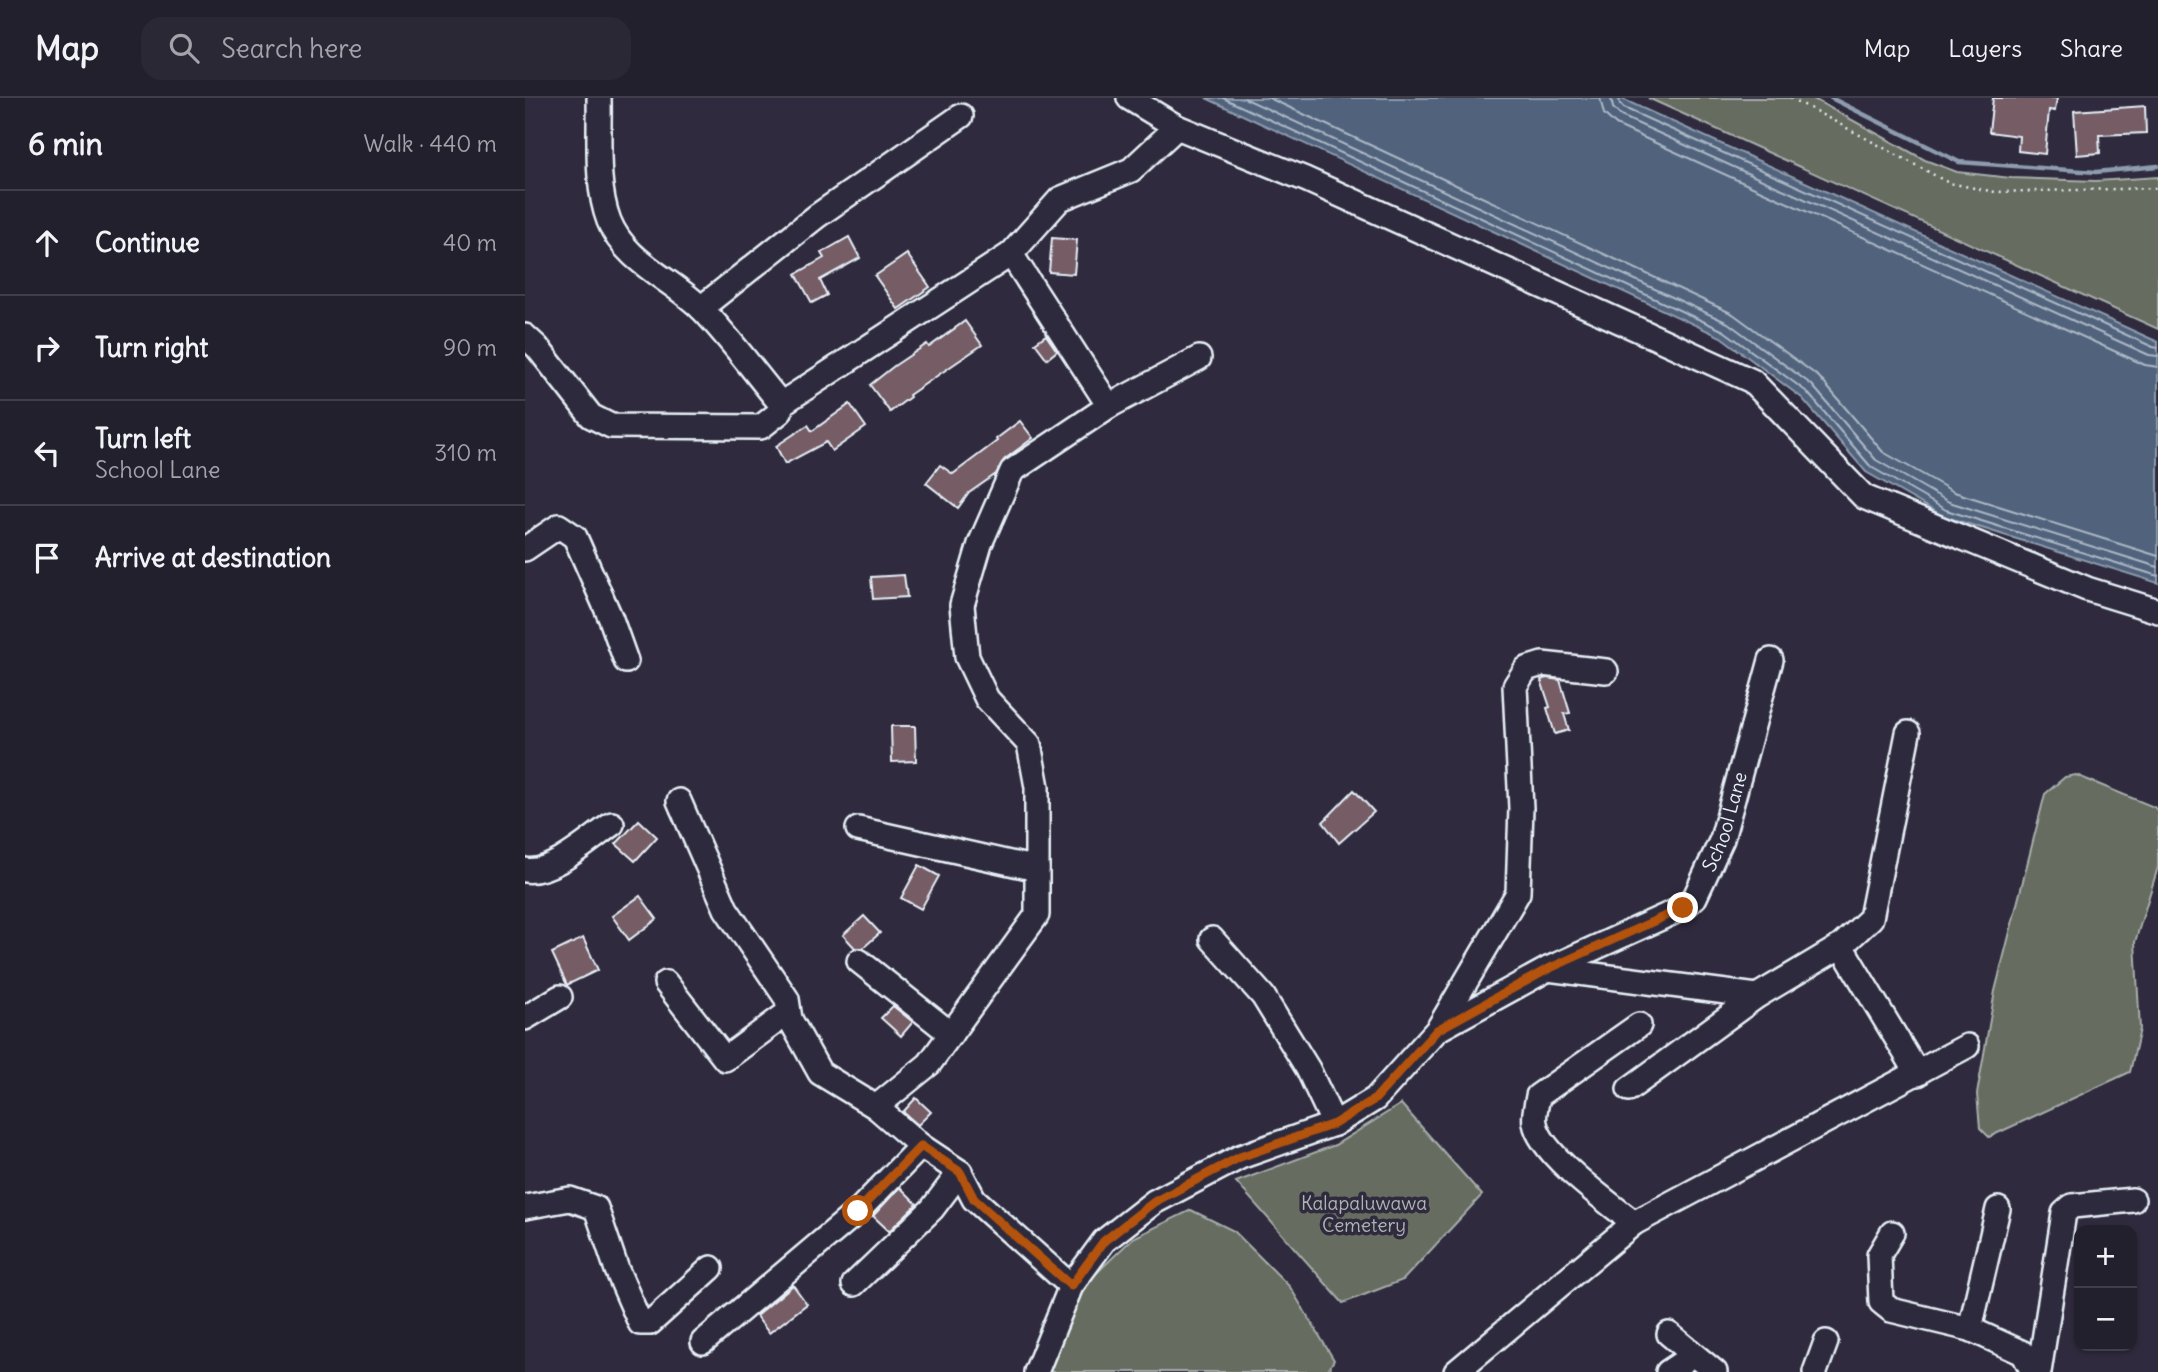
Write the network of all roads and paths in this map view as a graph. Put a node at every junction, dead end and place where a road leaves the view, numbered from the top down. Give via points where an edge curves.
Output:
1 (599, 98) edge
2 (1129, 98) edge
3 (1791, 98) edge
4 (961, 116) dead end
5 (1177, 127) junction
6 (2158, 188) edge
7 (1011, 254) junction
8 (701, 308) junction
9 (525, 336) edge
10 (1199, 358) dead end
11 (781, 404) junction
12 (1109, 406) junction
13 (525, 549) edge
14 (2158, 611) edge
15 (626, 660) dead end
16 (1771, 660) dead end
17 (1606, 671) dead end
18 (1908, 733) dead end
19 (680, 801) dead end
20 (612, 824) dead end
21 (858, 829) dead end
22 (1037, 869) junction
23 (525, 870) edge
24 (1212, 939) dead end
25 (1841, 946) junction
26 (859, 961) dead end
27 (1548, 969) junction
28 (666, 983) dead end
29 (1757, 996) junction
30 (560, 997) dead end
31 (525, 1018) edge
32 (790, 1019) junction
33 (1639, 1025) dead end
34 (1437, 1030) junction
35 (951, 1034) junction
36 (1968, 1046) dead end
37 (1918, 1074) junction
38 (1629, 1089) dead end
39 (876, 1107) junction
40 (1334, 1124) junction
41 (921, 1146) junction
42 (960, 1172) junction
43 (2133, 1200) dead end
44 (525, 1207) edge
45 (1998, 1209) dead end
46 (1634, 1223) junction
47 (1892, 1233) dead end
48 (711, 1268) dead end
49 (854, 1284) dead end
50 (1071, 1286) junction
51 (1970, 1329) junction
52 (1669, 1334) dead end
53 (703, 1342) dead end
54 (1826, 1342) dead end
55 (1690, 1351) junction
56 (1036, 1372) edge
57 (1456, 1372) edge
58 (1668, 1372) edge
59 (1715, 1372) edge
60 (1815, 1372) edge
61 (2033, 1372) edge
62 (2039, 1372) edge

1 - 8 street via 601,187 609,222 629,253
2 - 5 street
3 - 6 path via 1949,183 1995,192
4 - 8 street via 817,216
5 - 7 street via 1131,170 1060,199
5 - 14 street via 1305,179 1752,381 1864,497 2087,589
7 - 11 street
7 - 12 street
8 - 11 street
9 - 11 street via 591,416 611,426 761,427 780,412
10 - 12 street
12 - 22 street via 1012,471 980,544 962,605 967,657 987,699 1030,744 1037,787
13 - 15 street via 559,526 575,537
16 - 27 street, School Lane via 1722,839 1695,897 1683,908
17 - 34 street via 1542,664 1527,669 1515,686 1521,808 1518,893
18 - 25 street via 1871,918
19 - 32 street via 726,909 787,999
20 - 23 street via 556,863 533,872
21 - 22 street
22 - 35 street via 1037,915
24 - 40 street via 1263,996 1308,1069
25 - 29 street
25 - 37 street
26 - 35 street
27 - 29 street
27 - 34 street, School Lane
28 - 32 street via 725,1059 782,1017
29 - 38 street
30 - 31 street
32 - 39 street via 820,1073
33 - 46 street via 1538,1096 1534,1122 1541,1139 1578,1178
34 - 40 street, School Lane via 1375,1099
35 - 39 street via 929,1064
36 - 37 street
37 - 46 street
39 - 41 street
40 - 50 street, School Lane via 1240,1157 1154,1202 1104,1241
41 - 42 street
41 - 53 street via 858,1211
42 - 49 street via 932,1209
42 - 50 street via 974,1199
43 - 62 street via 2072,1206 2064,1213
44 - 48 street via 570,1199 596,1208 640,1323 650,1323
45 - 51 street
46 - 57 street
47 - 51 street via 1878,1255 1881,1302 1891,1310
50 - 56 street, School Lane
51 - 61 street via 2023,1353
52 - 55 street
54 - 60 street
55 - 58 street
55 - 59 street

